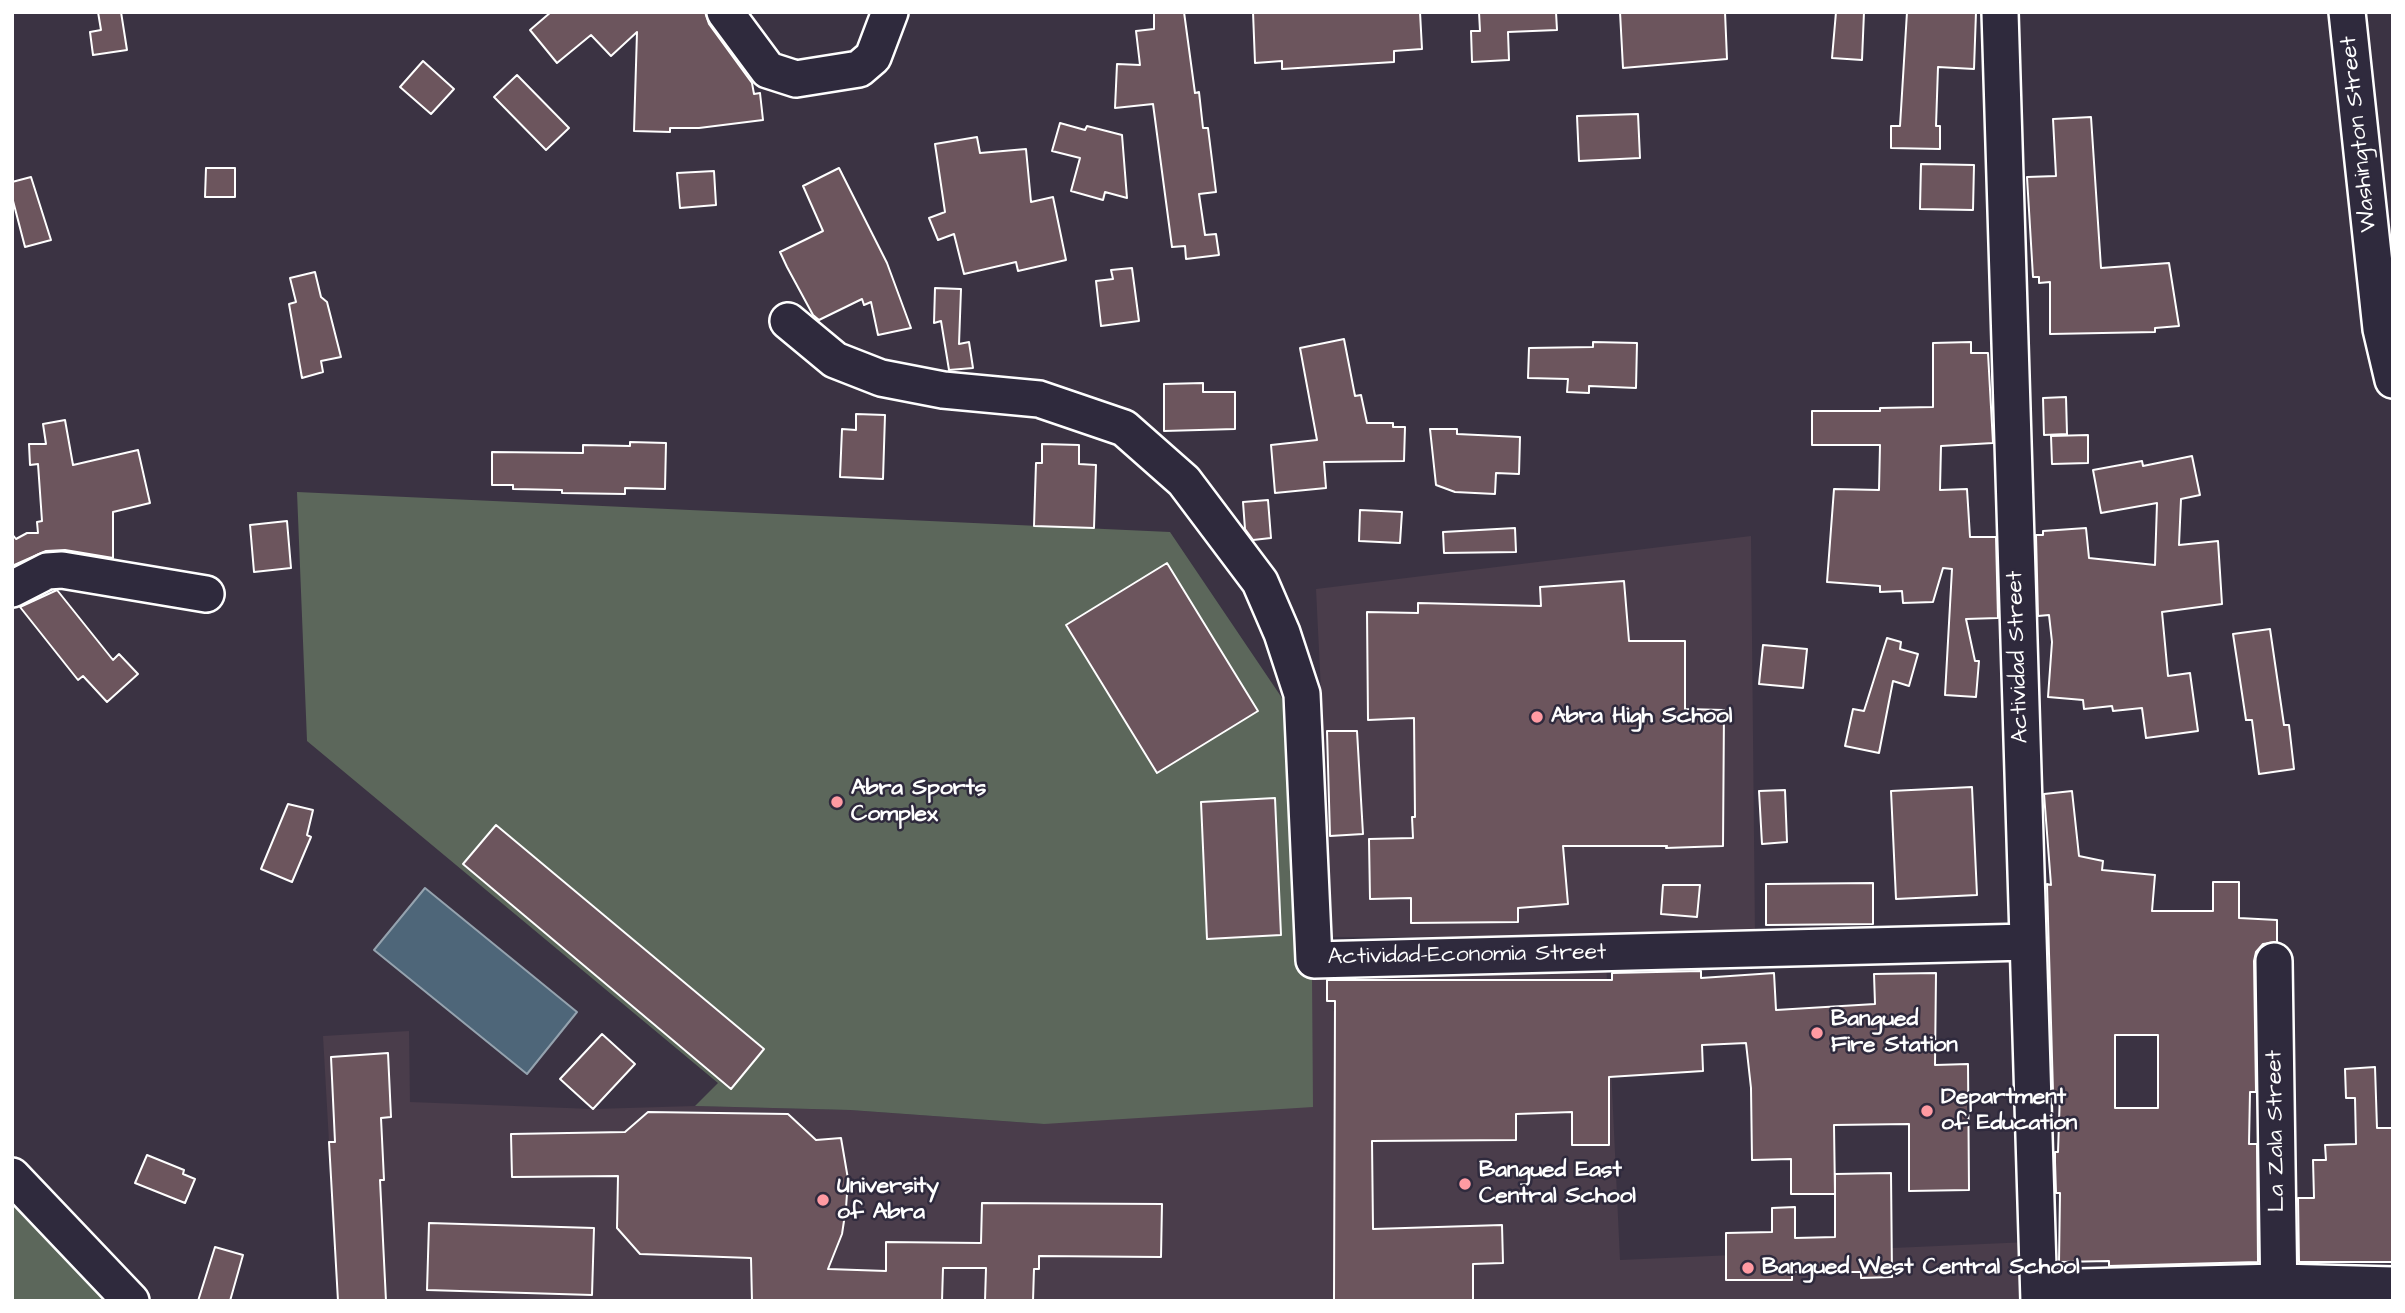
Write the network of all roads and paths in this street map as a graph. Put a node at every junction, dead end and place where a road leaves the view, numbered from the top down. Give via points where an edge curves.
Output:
1 (725, 12) edge
2 (890, 12) edge
3 (2000, 12) edge
4 (2347, 12) edge
5 (788, 321) dead end
6 (2393, 380) edge
7 (12, 589) edge
8 (206, 594) dead end
9 (2027, 942) junction
10 (2274, 961) dead end
11 (17, 1188) edge
12 (2393, 1285) edge
13 (2279, 1291) edge
14 (2039, 1294) edge
15 (131, 1301) edge

1 - 2 street via 768,70 796,79 859,69 873,57
3 - 9 street, Actividad Street
4 - 6 street, Washington Street via 2381,329
5 - 9 street, Actividad-Economia Street via 835,360 881,378 943,390 1039,399 1124,428 1184,481 1260,582 1302,694 1314,960
7 - 8 street via 47,571 62,570
9 - 14 street, Actividad Street
10 - 13 street, La Zala Street
11 - 15 street
12 - 13 street
13 - 14 street

